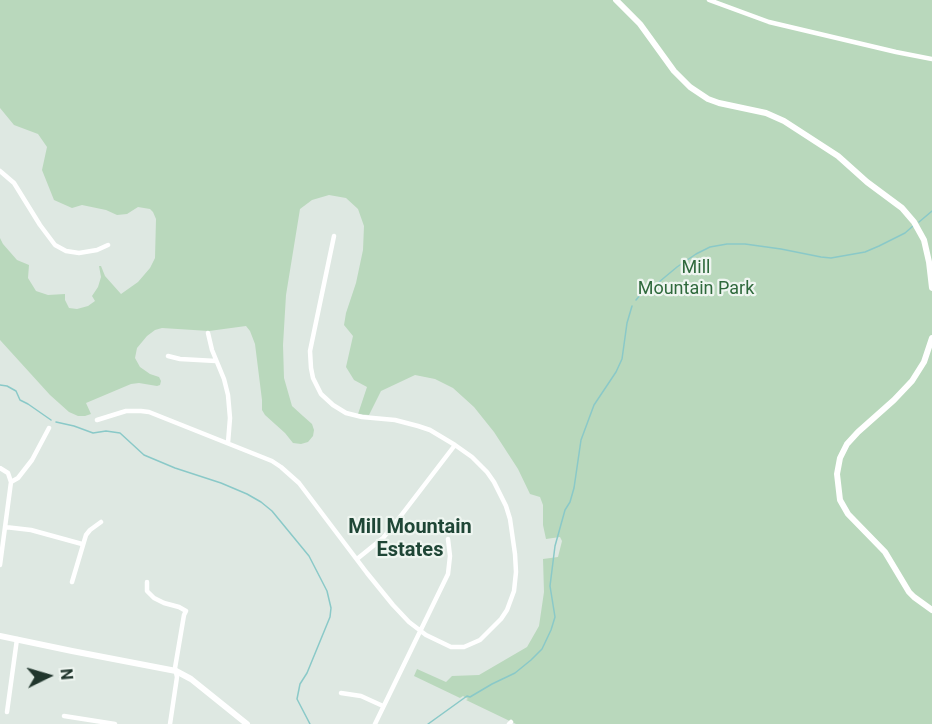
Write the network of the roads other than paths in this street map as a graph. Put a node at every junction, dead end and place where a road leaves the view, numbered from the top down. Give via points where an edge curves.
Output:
1 (617, 0) edge
2 (709, 0) edge
3 (932, 59) edge
4 (0, 171) edge
5 (334, 236) dead end
6 (108, 245) dead end
7 (932, 288) edge
8 (208, 333) dead end
9 (932, 338) edge
10 (168, 356) dead end
11 (216, 361) junction
12 (97, 420) dead end
13 (49, 428) dead end
14 (228, 444) junction
15 (455, 445) junction
16 (0, 468) edge
17 (11, 482) junction
18 (101, 522) dead end
19 (5, 526) junction
20 (448, 538) dead end
21 (82, 544) junction
22 (357, 559) junction
23 (0, 565) edge
24 (72, 582) dead end
25 (147, 582) dead end
26 (932, 610) edge
27 (420, 631) junction
28 (0, 636) edge
29 (17, 639) junction
30 (176, 671) junction
31 (341, 693) dead end
32 (383, 706) junction
33 (7, 712) dead end
34 (64, 717) dead end
35 (115, 724) edge
36 (170, 724) edge
37 (247, 724) edge
38 (375, 724) edge

1 - 7 street via 690,87 708,99 766,113 784,122 838,156 902,208 924,240
2 - 3 street via 769,22
4 - 6 street via 14,183 55,245 79,253
5 - 15 street via 310,351 313,378 321,394 346,413 418,426
8 - 11 street
9 - 26 street via 912,381 847,444 838,466 837,482 840,500 848,514 885,552 909,592
10 - 11 street
11 - 14 street via 230,406
12 - 14 street via 126,411 141,411
13 - 17 street via 32,460
14 - 22 street via 287,471
15 - 22 street via 393,526
15 - 27 street via 487,472 506,506 515,554 514,591 501,619 470,646 445,645
16 - 17 street via 8,473
17 - 19 street
18 - 21 street via 90,530
19 - 21 street
19 - 23 street
20 - 27 street via 448,574
21 - 24 street
22 - 27 street via 393,605
25 - 30 street via 147,591 154,598 186,611
27 - 32 street
28 - 29 street
29 - 30 street
29 - 33 street
30 - 36 street
30 - 37 street
31 - 32 street via 361,696
32 - 38 street
34 - 35 street

